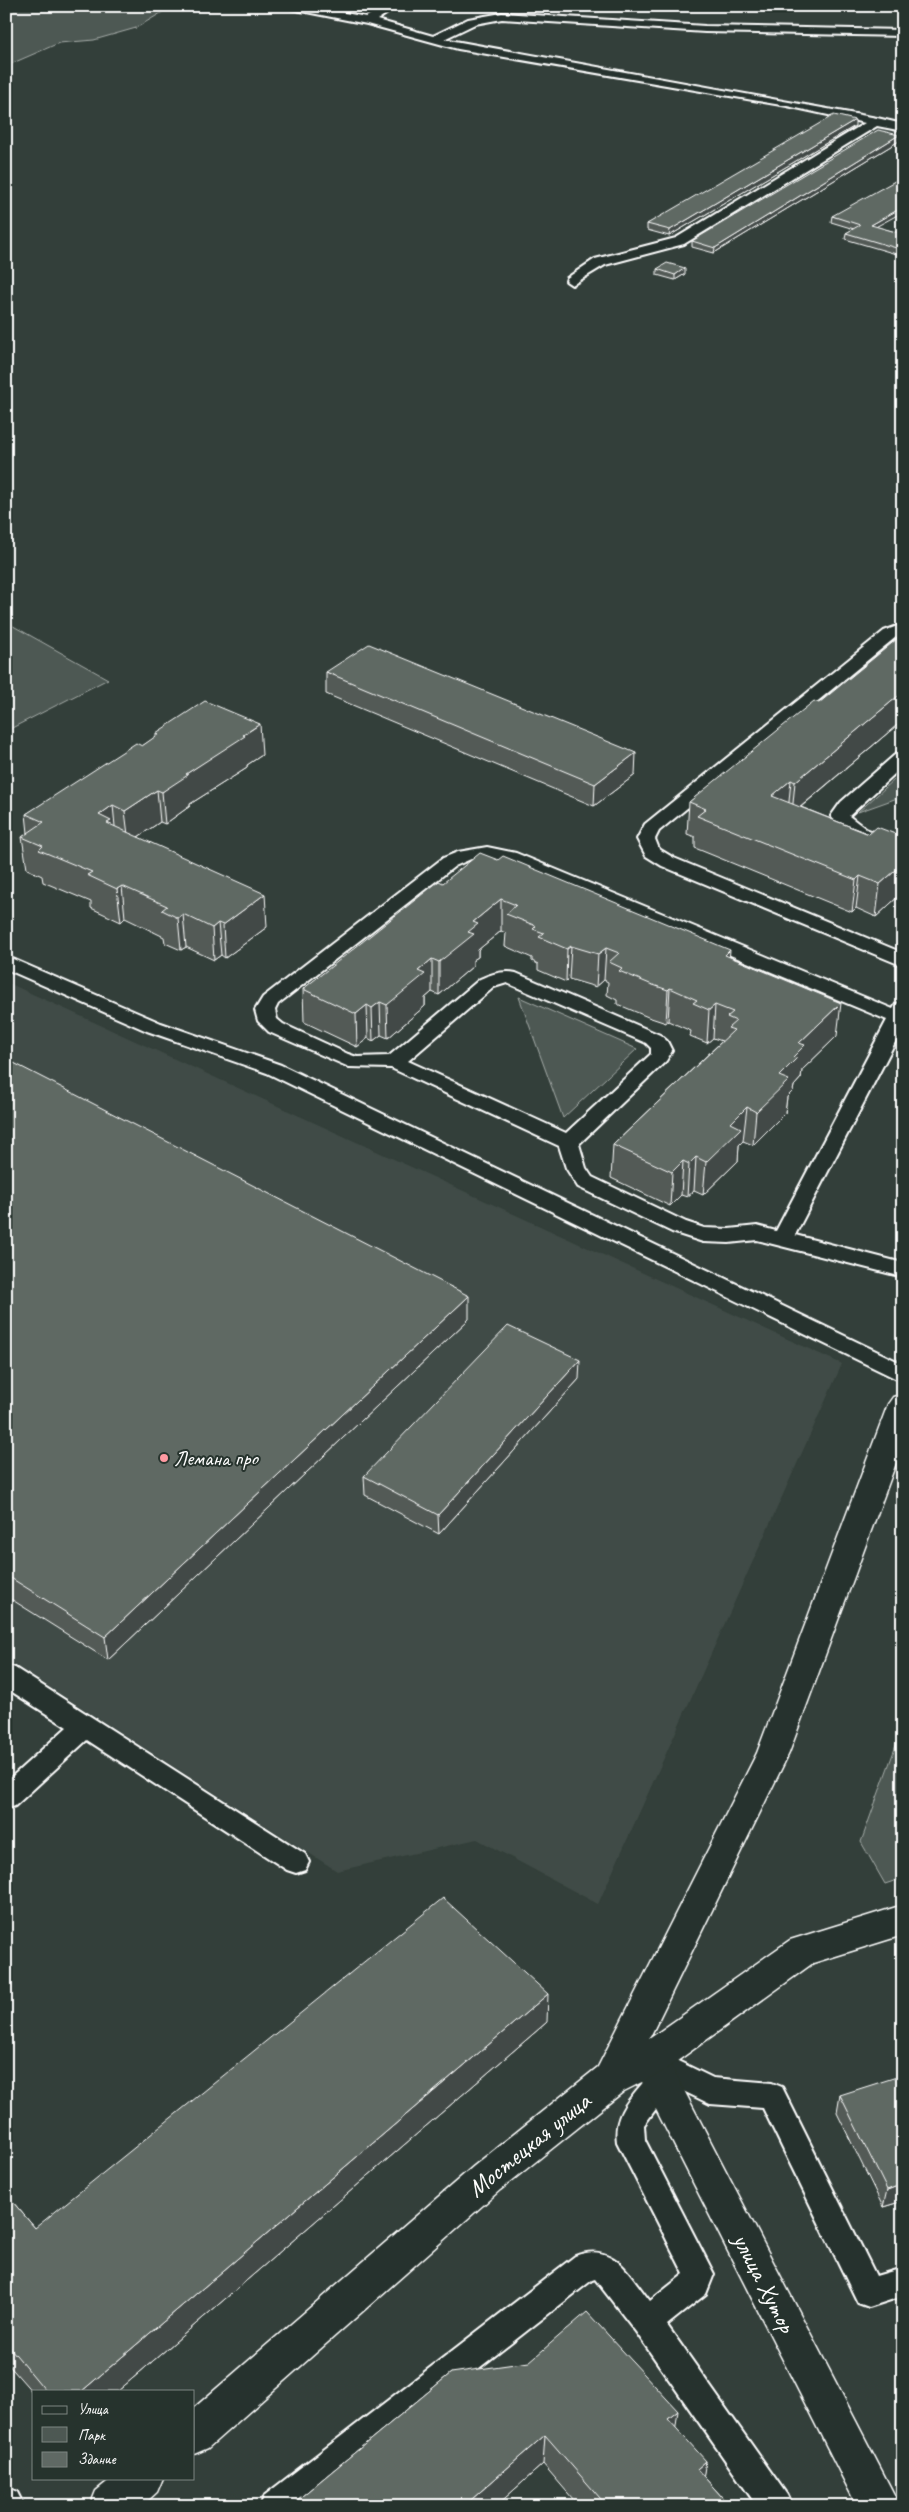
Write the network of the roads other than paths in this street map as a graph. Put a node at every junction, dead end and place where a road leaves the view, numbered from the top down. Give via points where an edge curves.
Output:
1 (291, 6) edge
2 (393, 6) edge
3 (546, 6) edge
4 (502, 16) junction
5 (368, 21) junction
6 (903, 33) edge
7 (433, 40) junction
8 (877, 122) junction
9 (903, 128) edge
10 (572, 281) dead end
11 (903, 629) edge
12 (903, 757) edge
13 (903, 849) edge
14 (903, 960) edge
15 (6, 962) edge
16 (900, 1013) edge
17 (394, 1062) junction
18 (568, 1142) junction
19 (782, 1240) junction
20 (903, 1270) edge
21 (903, 1374) edge
22 (903, 1404) edge
23 (6, 1675) edge
24 (86, 1726) junction
25 (6, 1798) edge
26 (296, 1862) dead end
27 (903, 1920) edge
28 (655, 2072) junction
29 (611, 2079) junction
30 (903, 2282) edge
31 (647, 2322) junction
32 (195, 2433) edge
33 (141, 2480) edge
34 (111, 2506) edge
35 (276, 2506) edge
36 (776, 2506) edge
37 (879, 2506) edge

1 - 5 lane
2 - 5 lane
3 - 4 lane
4 - 6 lane via 705,29
4 - 7 lane via 472,21
5 - 7 lane
7 - 8 lane
8 - 9 lane
8 - 10 lane via 680,241 600,262
11 - 14 lane via 890,634 651,828 646,839 652,852 668,862
12 - 13 lane via 847,806 840,816 856,831
15 - 21 lane via 154,1027 274,1069
16 - 17 lane via 510,857 477,852 449,862 270,1001 265,1010 268,1021 276,1028 341,1058 356,1063
16 - 19 lane
17 - 18 lane
17 - 18 lane via 487,983 496,979 509,978 654,1039 662,1051 659,1057
18 - 19 lane via 574,1166 586,1182 678,1227 703,1235 757,1233
19 - 20 lane
22 - 29 street via 773,1753
23 - 24 lane
24 - 25 lane
24 - 26 lane
27 - 28 street, Мостецкая улица via 802,1951
28 - 29 street, Мостецкая улица
28 - 30 lane via 710,2091 772,2096 869,2293
28 - 31 lane via 629,2127 631,2142 699,2274 695,2284
28 - 37 street, улица Хутор
29 - 32 street, Мостецкая улица via 487,2178
31 - 35 lane via 605,2268 586,2266
31 - 36 lane
33 - 34 street

